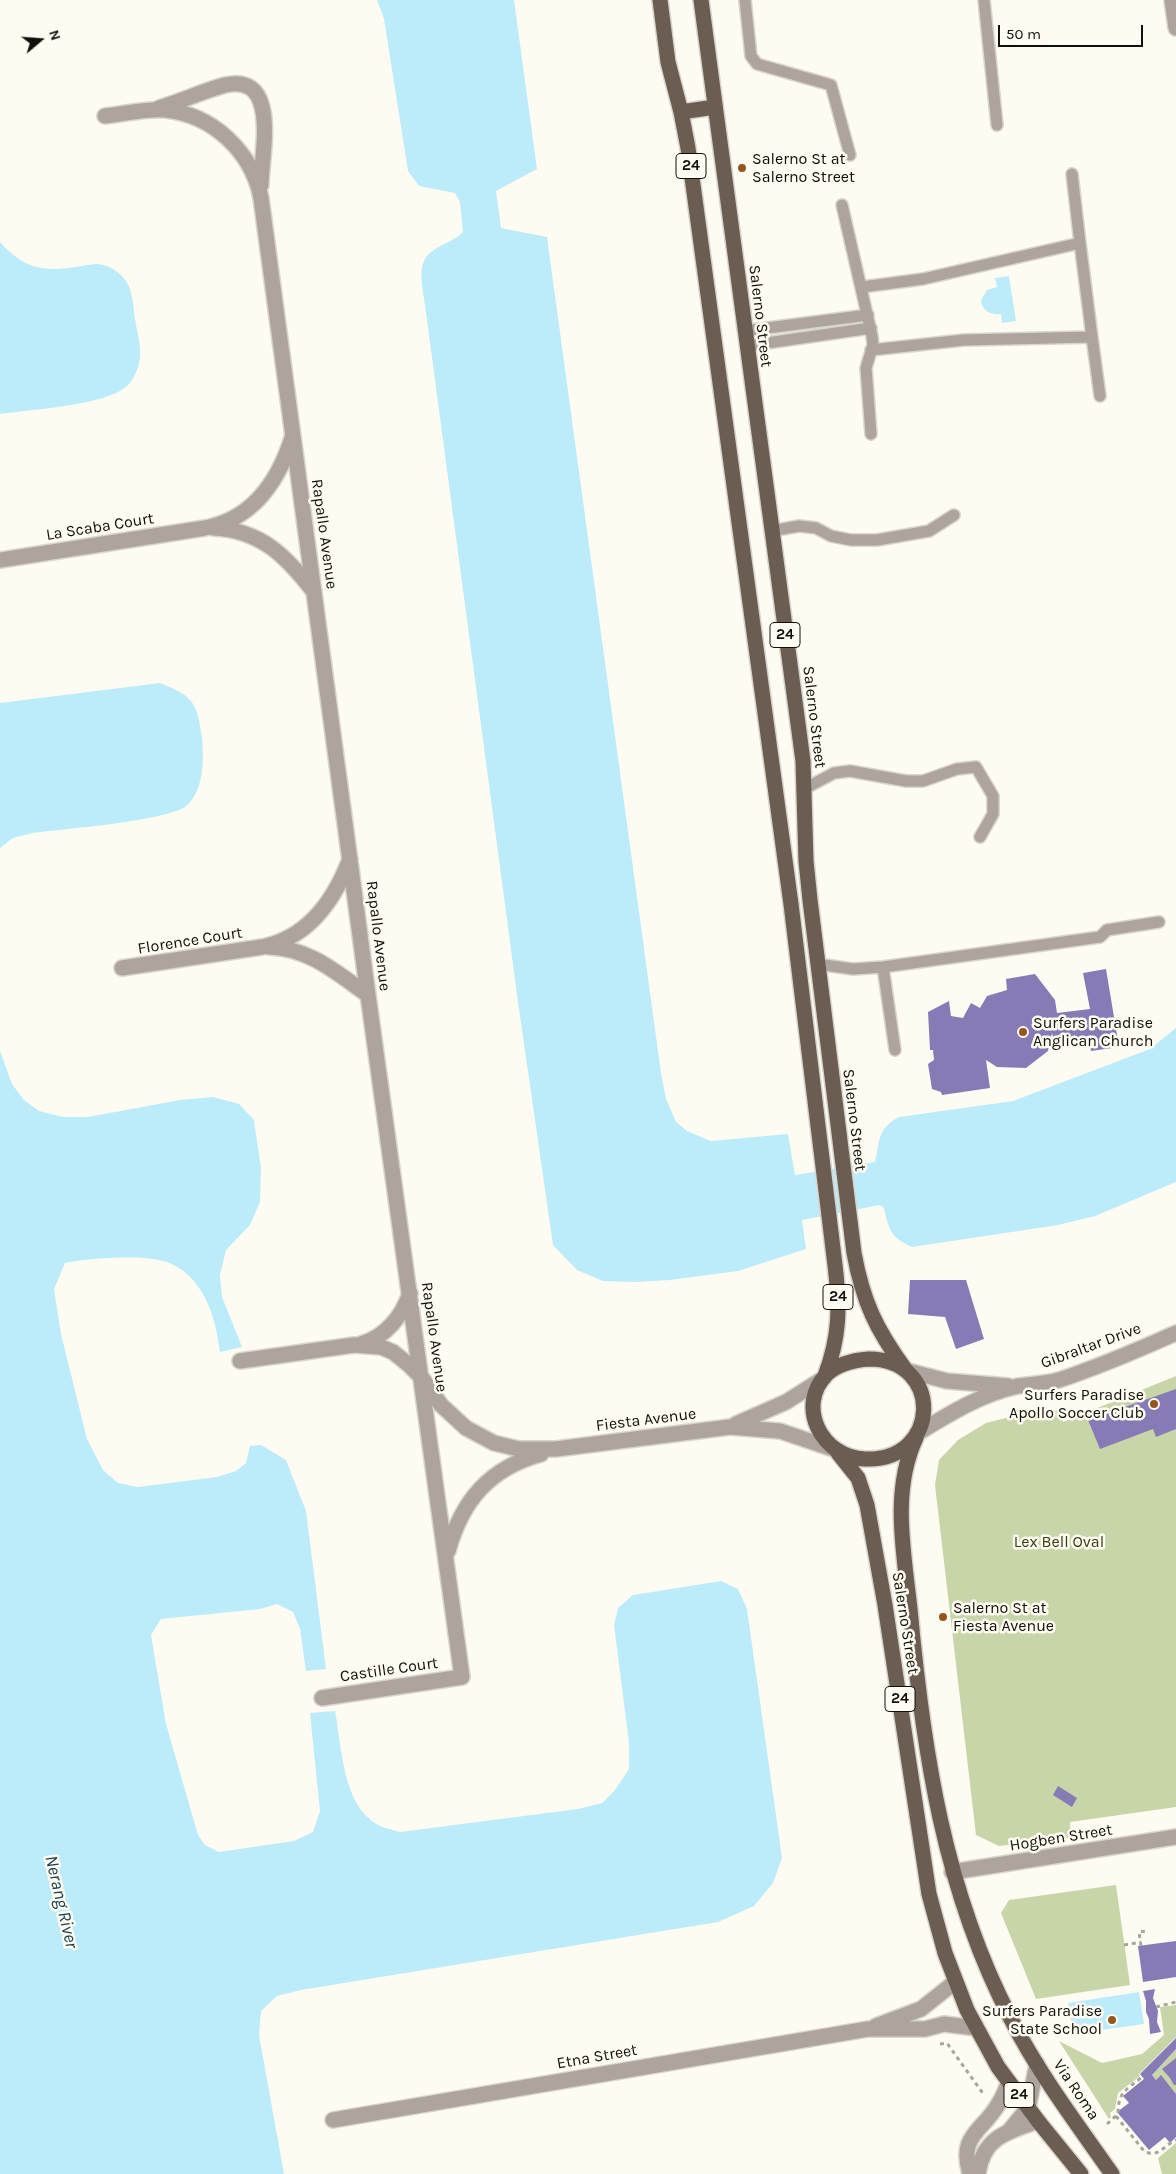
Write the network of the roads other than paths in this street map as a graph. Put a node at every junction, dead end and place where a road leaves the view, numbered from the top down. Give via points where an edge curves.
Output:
1 (660, 0) edge
2 (701, 0) edge
3 (745, 0) edge
4 (984, 0) edge
5 (1172, 0) edge
6 (1176, 28) edge
7 (715, 107) junction
8 (148, 110) junction
9 (682, 112) junction
10 (105, 116) dead end
11 (997, 125) dead end
12 (850, 155) dead end
13 (1072, 174) dead end
14 (261, 198) junction
15 (842, 205) dead end
16 (1080, 244) junction
17 (862, 287) junction
18 (868, 315) junction
19 (871, 328) junction
20 (1092, 337) junction
21 (745, 338) junction
22 (871, 350) junction
23 (1100, 396) dead end
24 (293, 434) junction
25 (871, 434) dead end
26 (954, 515) dead end
27 (205, 528) junction
28 (771, 531) junction
29 (0, 560) edge
30 (315, 593) junction
31 (804, 789) junction
32 (980, 837) dead end
33 (350, 858) junction
34 (1159, 922) dead end
35 (262, 947) junction
36 (817, 964) junction
37 (799, 966) junction
38 (883, 967) junction
39 (122, 968) dead end
40 (368, 995) junction
41 (895, 1050) dead end
42 (410, 1293) junction
43 (1176, 1333) edge
44 (354, 1345) junction
45 (240, 1361) dead end
46 (906, 1370) junction
47 (825, 1377) junction
48 (422, 1378) junction
49 (1016, 1386) junction
50 (730, 1427) junction
51 (917, 1436) junction
52 (567, 1448) junction
53 (836, 1451) junction
54 (447, 1556) junction
55 (462, 1678) joint
56 (322, 1698) dead end
57 (1176, 1837) edge
58 (952, 1872) junction
59 (965, 1913) joint
60 (955, 1982) junction
61 (976, 2028) junction
62 (868, 2029) junction
63 (1037, 2064) junction
64 (1009, 2082) junction
65 (1028, 2108) junction
66 (332, 2120) dead end
67 (1038, 2121) junction
68 (1008, 2131) junction
69 (970, 2174) edge
70 (978, 2174) edge
71 (1080, 2174) edge
72 (1112, 2174) edge

1 - 9 main road, 24 via 668,62
2 - 7 main road, Salerno Street / 24
3 - 12 lane via 752,56 757,64 831,85
4 - 11 lane
5 - 6 street
7 - 9 main road
7 - 21 main road, Salerno Street / 24
8 - 10 street, Rapallo Avenue
8 - 14 street, Rapallo Avenue via 186,114 222,134 239,149 248,163
8 - 14 street, Rapallo Avenue via 227,85 241,85 252,90 264,111
9 - 37 main road, 24
13 - 16 lane
14 - 24 street, Rapallo Avenue
15 - 17 lane
16 - 17 lane via 923,279
16 - 20 lane
17 - 18 lane
18 - 19 lane
18 - 21 lane
19 - 21 lane
19 - 22 lane
20 - 22 lane via 964,340
20 - 23 lane
21 - 28 main road, Salerno Street / 24
22 - 25 lane via 866,368
24 - 27 street, La Scaba Court via 282,466 263,495 229,521
24 - 30 street, Rapallo Avenue
26 - 28 lane via 929,531 877,540 850,540 831,536 816,528 799,526
27 - 29 street, La Scaba Court
27 - 30 street, La Scaba Court via 231,530 266,544 291,564
28 - 31 main road, Salerno Street / 24 via 802,753
30 - 33 street, Rapallo Avenue
31 - 32 lane via 834,773 850,770 906,782 923,781 957,769 976,767 993,796 993,814
31 - 36 main road, Salerno Street / 24 via 806,861
33 - 35 street, Florence Court via 334,894 318,916 291,937
33 - 40 street, Rapallo Avenue
34 - 38 lane via 1107,930 1100,937
35 - 39 street, Florence Court
35 - 40 street, Florence Court via 295,950 318,960
36 - 37 main road
36 - 38 lane via 853,969
36 - 46 main road, Salerno Street / 24 via 857,1270 870,1313
37 - 47 main road, 24 via 838,1299 836,1345
38 - 41 lane
40 - 42 street, Rapallo Avenue
42 - 44 street via 400,1314 386,1330 372,1340
42 - 48 street, Rapallo Avenue
43 - 49 street, Gibraltar Drive via 1061,1379
44 - 45 street
44 - 48 street, Fiesta Avenue via 374,1346 393,1352
46 - 47 main road via 889,1361 870,1359 842,1365
46 - 49 street, Gibraltar Drive via 947,1381
46 - 51 main road, 24 via 917,1383 924,1400 924,1416
47 - 50 street, Fiesta Avenue via 786,1402
47 - 53 main road, 24 via 815,1396 814,1410 820,1432
48 - 52 street, Fiesta Avenue via 452,1416 484,1438 535,1451
48 - 54 street, Rapallo Avenue
49 - 51 street, Gibraltar Drive via 959,1408
50 - 52 street, Fiesta Avenue
50 - 53 street, Fiesta Avenue via 780,1431
51 - 53 main road via 902,1450 884,1458 863,1459
51 - 58 main road, Salerno Street / 24 via 904,1470 902,1524 913,1650 928,1757
52 - 54 street, Fiesta Avenue via 525,1459 486,1483 460,1517
53 - 60 main road, Salerno Street / 24 via 858,1478 868,1505 929,1894
54 - 55 street, Rapallo Avenue
55 - 56 street, Castille Court
57 - 58 street, Hogben Street
58 - 59 main road, Salerno Street / 24
59 - 63 main road, Via Roma / 24 via 1010,2018
60 - 61 main road, 24
60 - 62 street, Etna Street via 921,2009
61 - 62 street, Etna Street via 944,2024 925,2029
61 - 64 main road, 24
62 - 66 street, Etna Street
63 - 65 street
63 - 72 main road, Via Roma / 24
64 - 65 main road, 24
64 - 69 street via 999,2104 966,2146
65 - 67 main road, 24
65 - 68 street
67 - 68 street
67 - 71 main road, 24
68 - 70 street via 992,2141 980,2160

